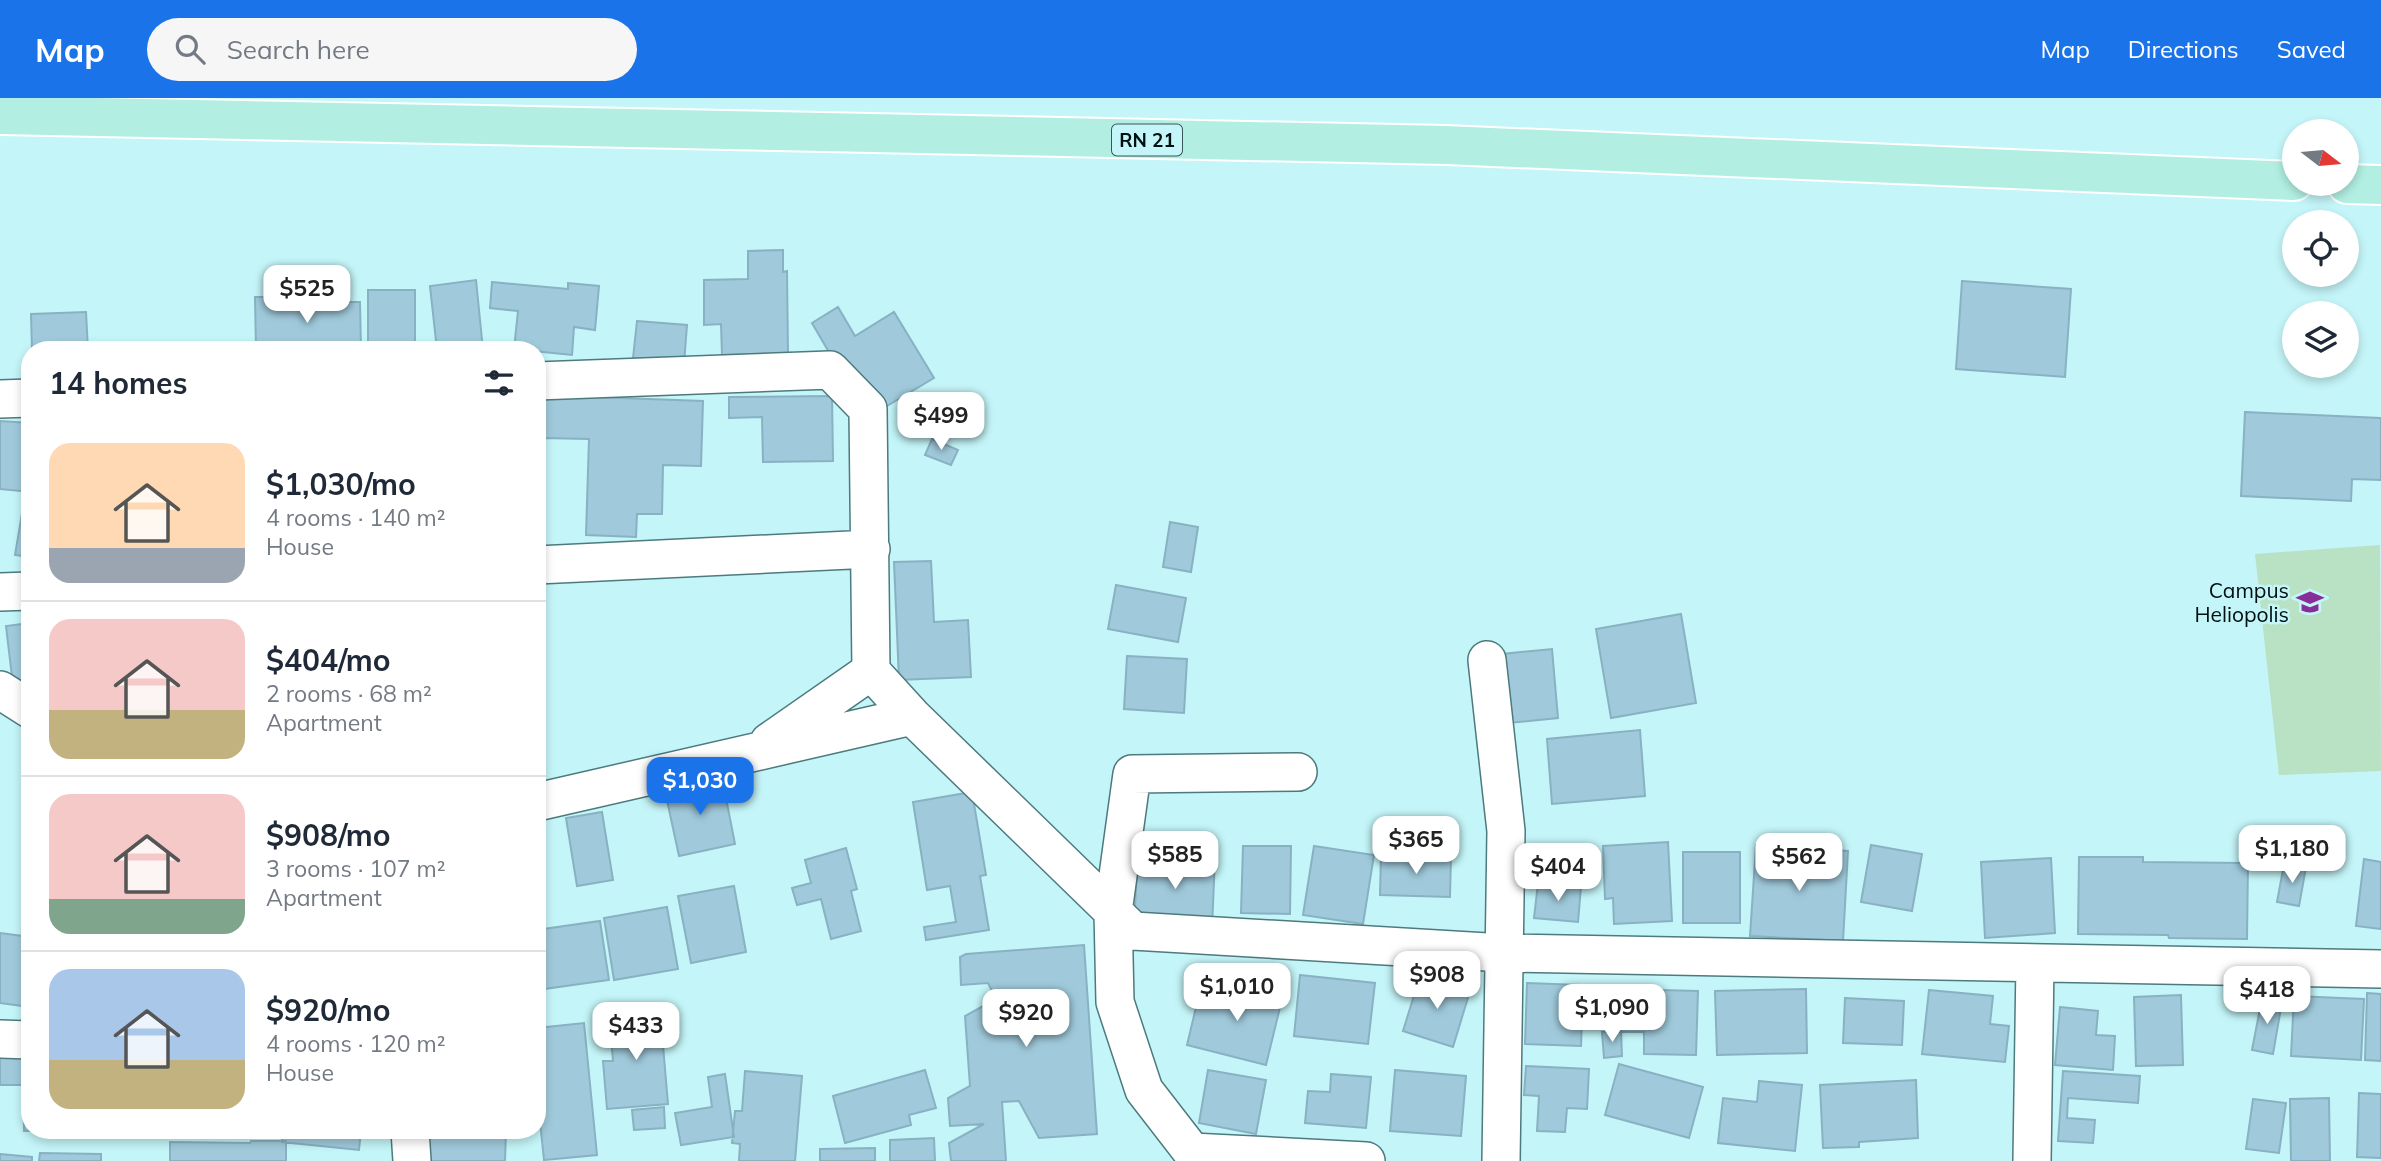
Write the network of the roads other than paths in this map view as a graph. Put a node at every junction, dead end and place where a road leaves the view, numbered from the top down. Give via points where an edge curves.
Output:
1 (0, 116) edge
2 (2282, 180) edge
3 (2359, 184) edge
4 (2381, 185) edge
5 (546, 381) edge
6 (21, 398) edge
7 (0, 399) edge
8 (871, 549) junction
9 (546, 565) edge
10 (21, 591) edge
11 (0, 592) edge
12 (1488, 660) dead end
13 (871, 671) junction
14 (0, 690) edge
15 (21, 703) edge
16 (912, 716) junction
17 (754, 752) junction
18 (1298, 772) dead end
19 (546, 800) edge
20 (1113, 912) junction
21 (1504, 953) junction
22 (2035, 963) junction
23 (2381, 969) edge
24 (0, 1039) edge
25 (21, 1040) edge
26 (411, 1139) edge
27 (412, 1161) edge
28 (1366, 1161) edge
29 (1501, 1161) edge
30 (2032, 1161) edge

1 - 2 main road, RN 21 via 1446,145
3 - 4 main road
5 - 8 street via 830,370 868,409
6 - 7 street
8 - 9 street
8 - 13 street
10 - 11 street
12 - 21 street via 1506,831
13 - 16 street
13 - 17 street
14 - 15 street
16 - 17 street
16 - 20 street
17 - 19 street
18 - 20 street via 1132,774
20 - 21 street via 1133,931
20 - 28 street via 1119,1015 1144,1090 1192,1152
21 - 22 street
21 - 29 street
22 - 23 street
22 - 30 street
24 - 25 street
26 - 27 street

